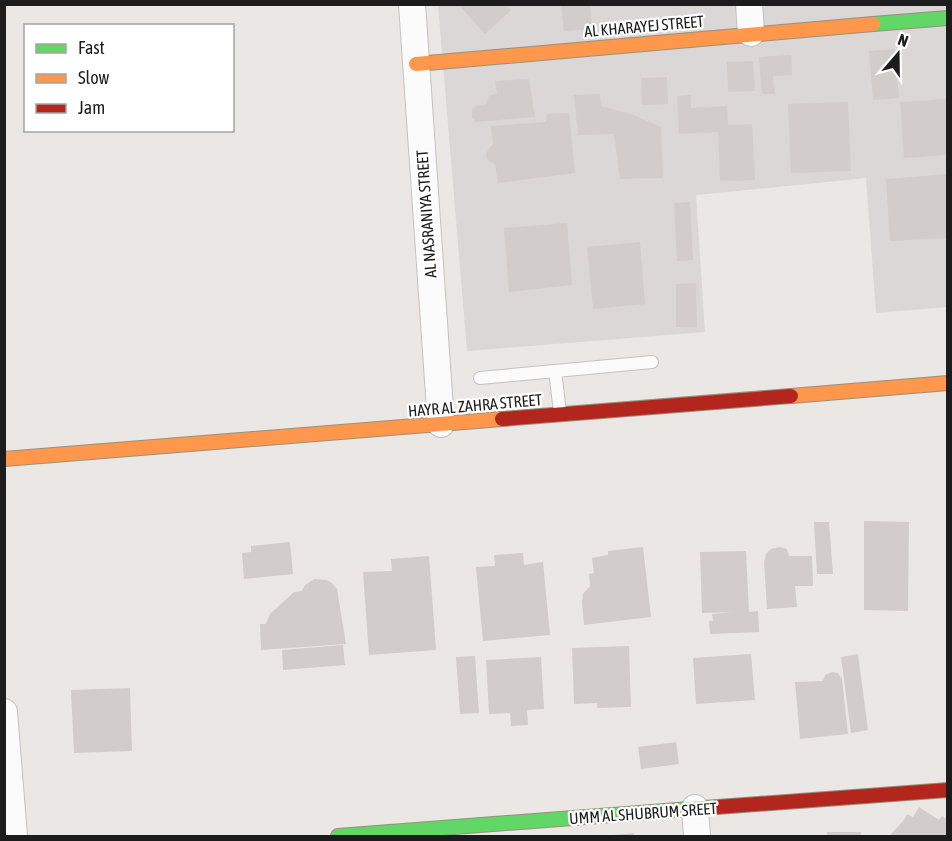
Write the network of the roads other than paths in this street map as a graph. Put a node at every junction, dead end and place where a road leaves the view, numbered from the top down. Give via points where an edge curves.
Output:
1 (412, 4) edge
2 (749, 4) edge
3 (948, 18) edge
4 (751, 33) junction
5 (416, 64) junction
6 (652, 362) dead end
7 (555, 371) junction
8 (480, 378) dead end
9 (948, 383) edge
10 (560, 414) junction
11 (441, 424) junction
12 (4, 459) edge
13 (4, 712) edge
14 (948, 790) edge
15 (695, 808) junction
16 (389, 835) edge
17 (14, 837) edge
18 (338, 837) edge
19 (697, 837) edge

1 - 5 street, AL NASRANIYA STREET
2 - 4 street
3 - 4 street, AL KHARAYEJ STREET
4 - 5 street, AL KHARAYEJ STREET
5 - 11 street, AL NASRANIYA STREET
6 - 7 lane
7 - 8 lane
7 - 10 lane
9 - 10 street, HAYR AL ZAHRA STREET
10 - 11 street, HAYR AL ZAHRA STREET
11 - 12 street, HAYR AL ZAHRA STREET
13 - 17 street
14 - 15 street, UMM AL SHUBRUM SREET
15 - 16 street, UMM AL SHUBRUM SREET
15 - 19 street
16 - 18 street, UMM AL SHUBRUM SREET

